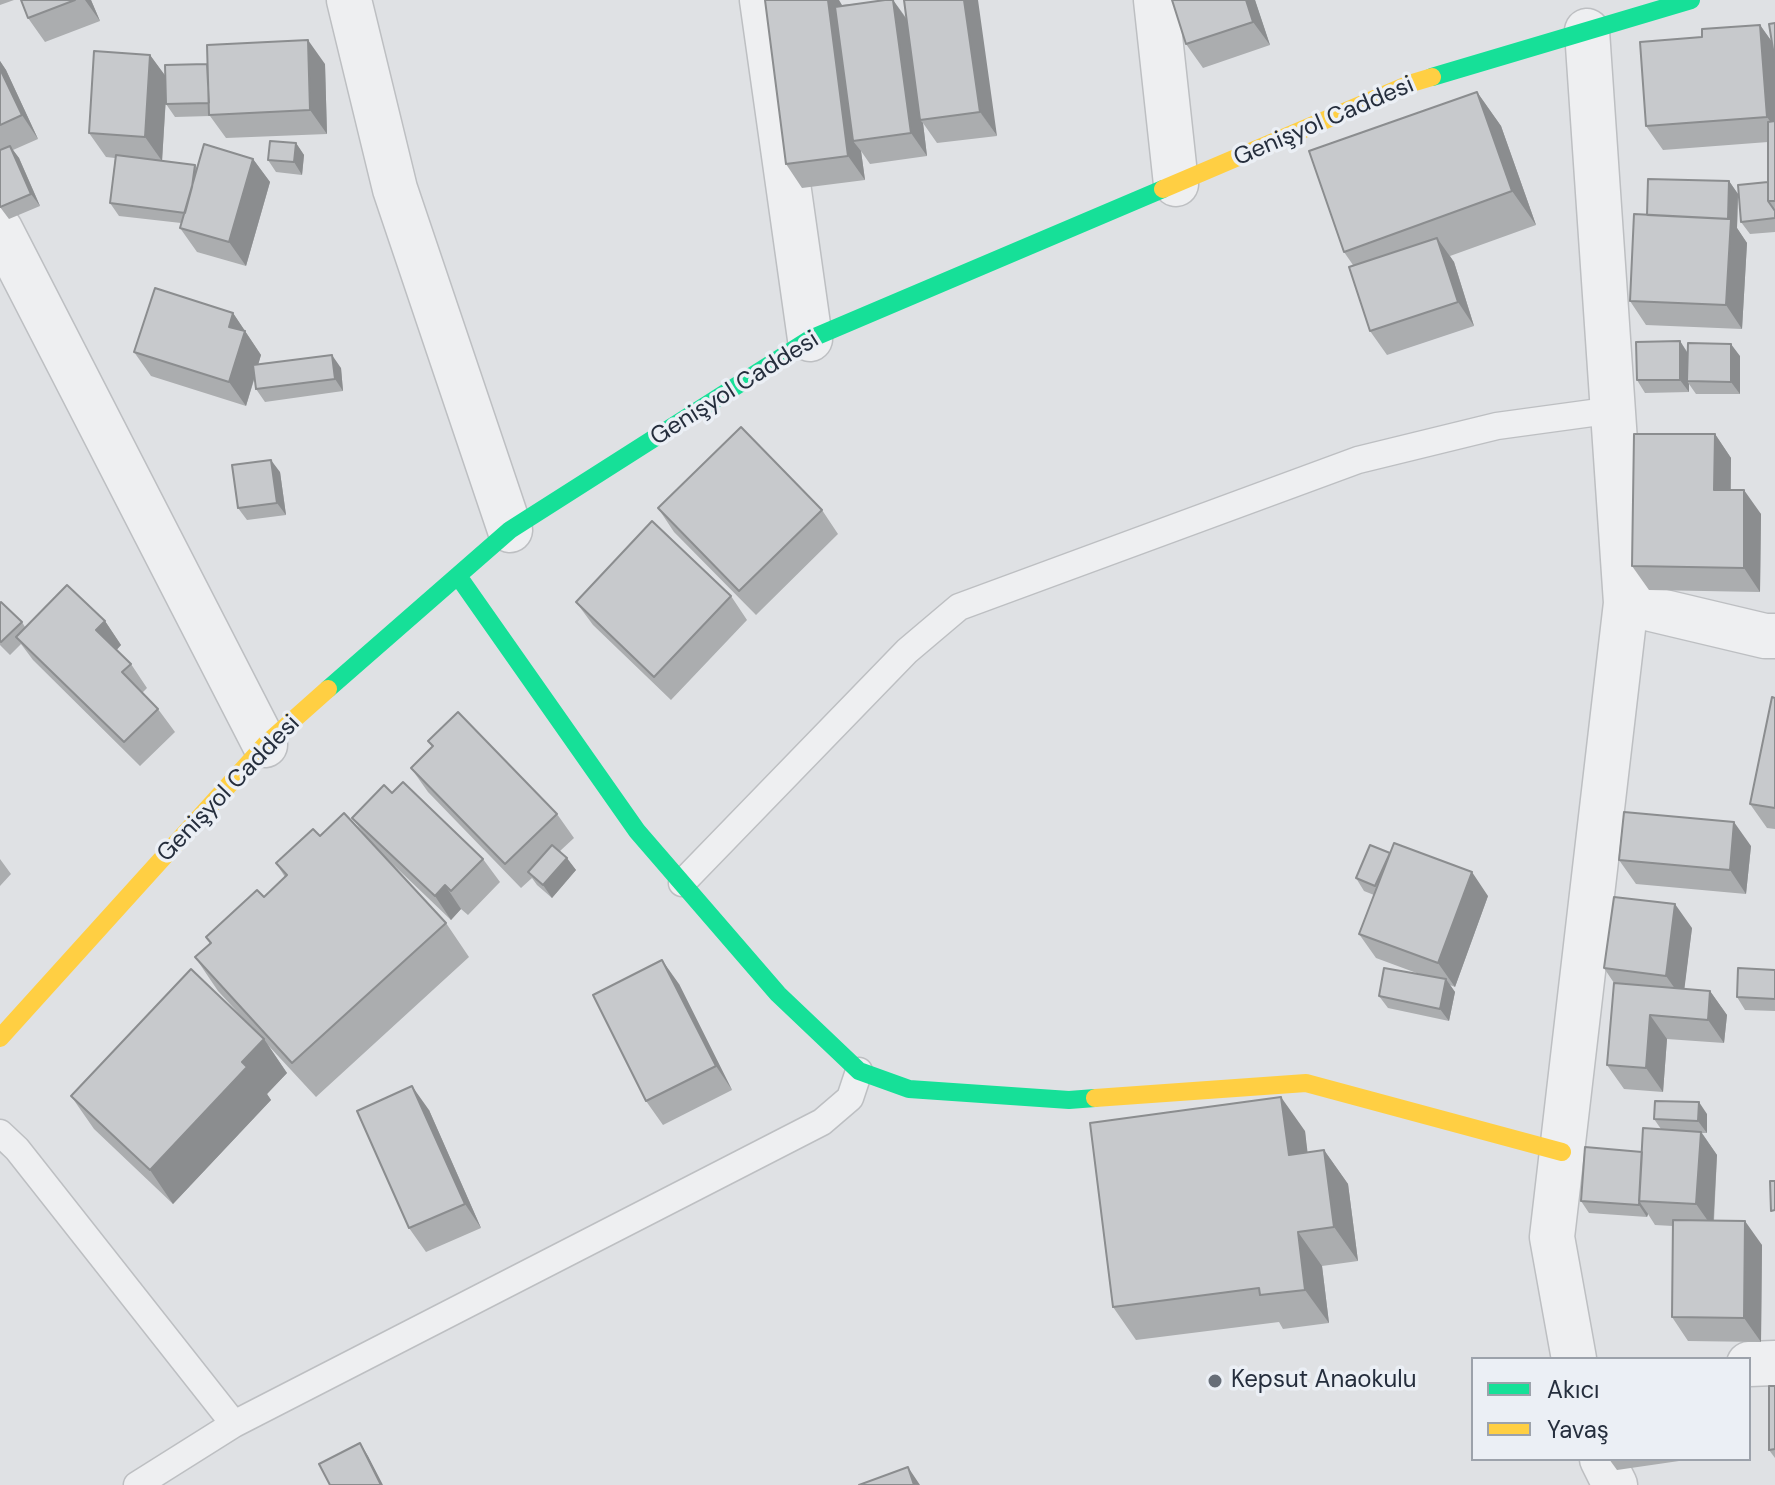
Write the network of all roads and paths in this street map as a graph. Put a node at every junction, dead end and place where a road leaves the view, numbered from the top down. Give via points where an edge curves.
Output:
1 (349, 0) edge
2 (762, 0) edge
3 (1156, 0) edge
4 (1668, 4) edge
5 (1587, 31) junction
6 (1176, 184) junction
7 (5, 255) edge
8 (810, 339) junction
9 (1614, 410) junction
10 (510, 530) junction
11 (458, 576) junction
12 (1626, 603) junction
13 (1775, 636) edge
14 (265, 745) junction
15 (682, 883) junction
16 (0, 1038) edge
17 (859, 1071) junction
18 (0, 1133) edge
19 (1562, 1152) junction
20 (1574, 1357) edge
21 (1775, 1363) edge
22 (1751, 1364) edge
23 (234, 1424) junction
24 (1603, 1461) edge
25 (137, 1485) edge
26 (1615, 1485) edge

1 - 10 street via 395,189
2 - 8 street
3 - 6 street
4 - 5 street, Genişyol Caddesi
5 - 6 street, Genişyol Caddesi via 1412,83
5 - 9 street
6 - 8 street, Genişyol Caddesi
7 - 14 street
8 - 10 street, Genişyol Caddesi
9 - 12 street
9 - 15 lane via 1497,426 1358,460 959,607 907,651
10 - 11 street, Genişyol Caddesi
11 - 14 street, Genişyol Caddesi
11 - 15 street via 637,831
12 - 13 street
12 - 19 street
14 - 16 street, Genişyol Caddesi
15 - 17 street via 778,994
17 - 19 street via 909,1089 1069,1100 1306,1083
17 - 23 lane via 850,1098 822,1122
18 - 23 lane
19 - 20 street via 1552,1237
21 - 22 street
23 - 25 lane
24 - 26 street

